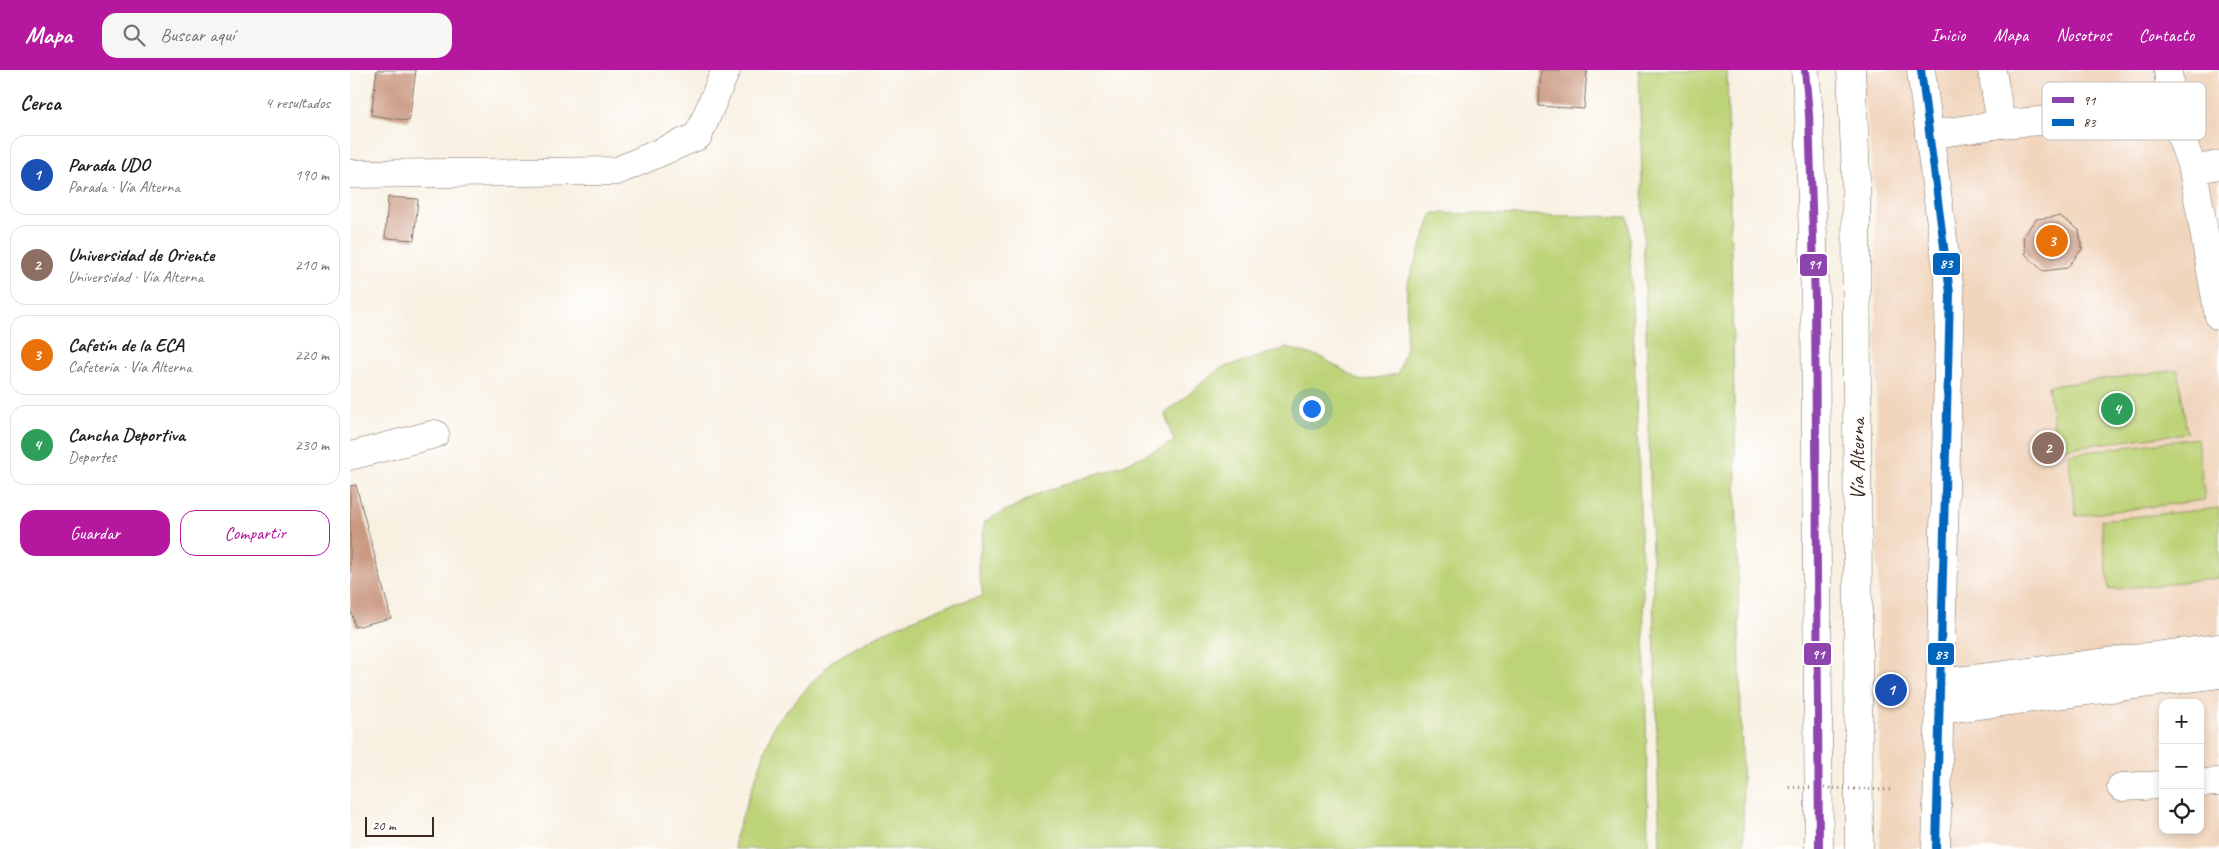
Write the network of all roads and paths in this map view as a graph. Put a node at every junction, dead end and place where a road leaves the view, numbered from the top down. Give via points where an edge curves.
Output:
1 (726, 70) edge
2 (1805, 70) edge
3 (1851, 70) edge
4 (1921, 70) edge
5 (1992, 70) edge
6 (2042, 121) edge
7 (2001, 124) junction
8 (1929, 135) junction
9 (2189, 140) edge
10 (2206, 167) edge
11 (350, 174) edge
12 (2219, 316) edge
13 (435, 434) dead end
14 (350, 456) edge
15 (2219, 648) edge
16 (2219, 674) edge
17 (1941, 683) junction
18 (1939, 710) junction
19 (2219, 782) edge
20 (2204, 783) edge
21 (2159, 785) edge
22 (1789, 787) dead end
23 (2121, 787) dead end
24 (1891, 790) dead end
25 (1819, 849) edge
26 (1859, 849) edge
27 (1936, 849) edge

1 - 11 main road via 698,136 616,171
2 - 25 main road, Vía Alterna via 1815,301
3 - 26 main road, Vía Alterna via 1856,173
4 - 8 main road
5 - 7 main road
6 - 7 main road
7 - 8 main road
8 - 17 main road via 1950,293
9 - 10 main road
10 - 12 main road
13 - 14 main road
15 - 17 main road
16 - 18 main road
17 - 18 main road
18 - 27 main road
19 - 20 main road
21 - 23 main road
22 - 24 path, bridge

